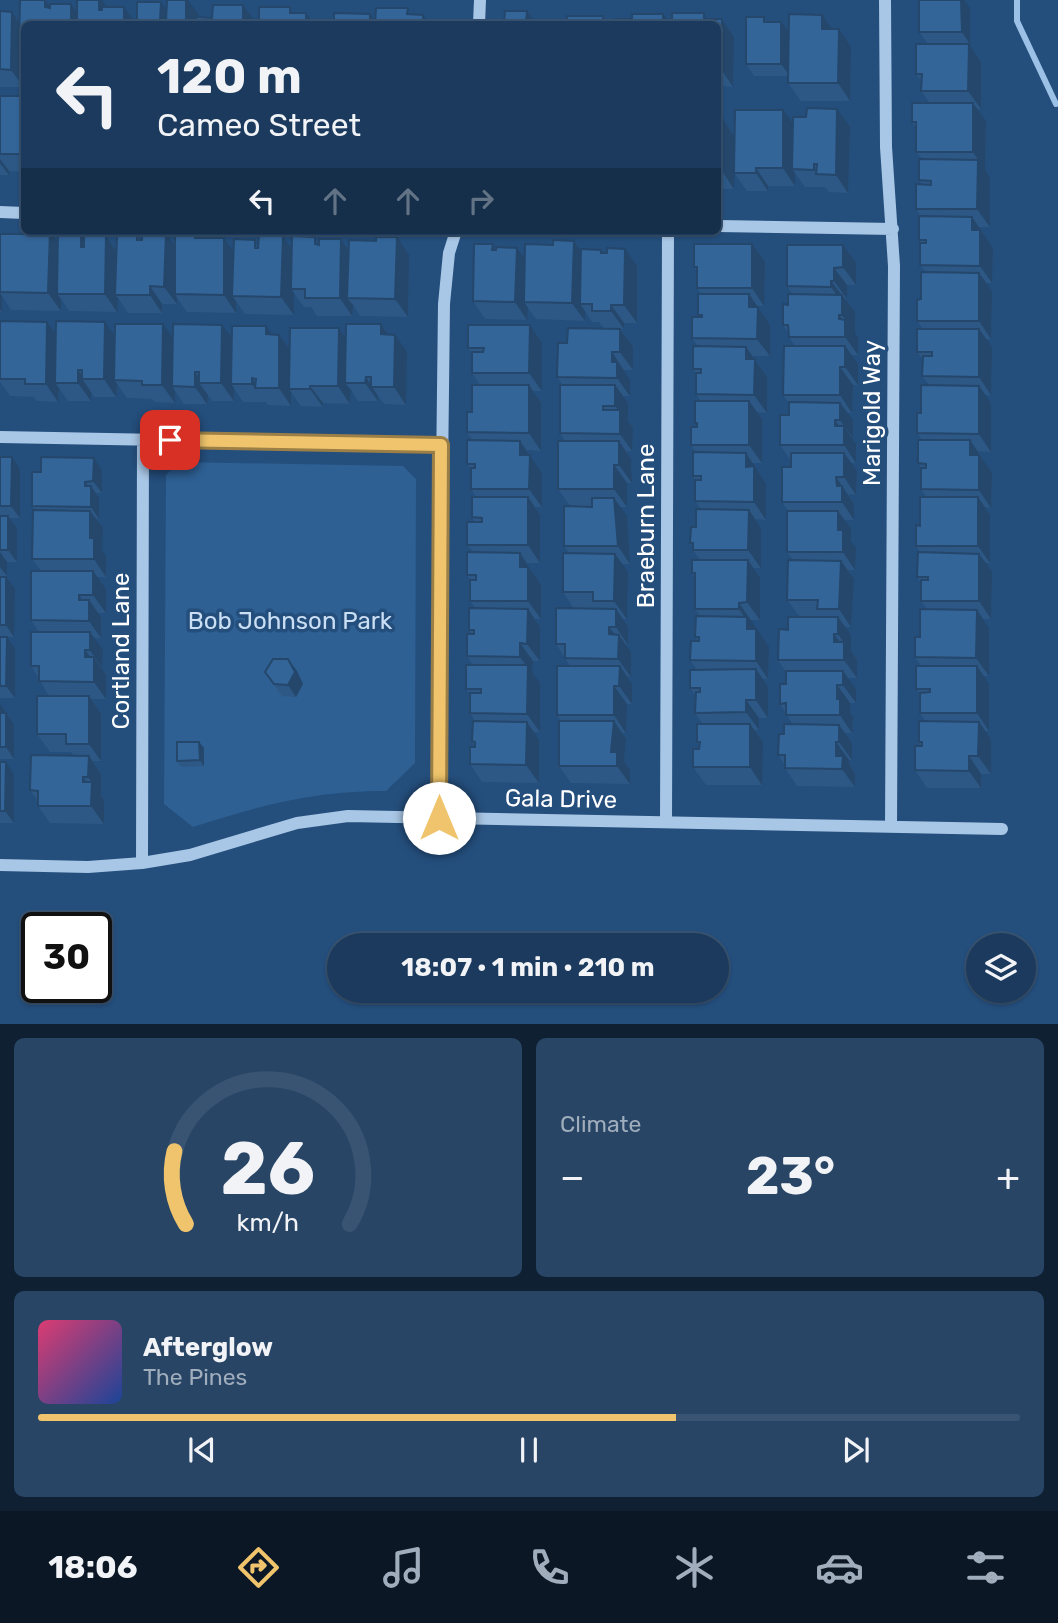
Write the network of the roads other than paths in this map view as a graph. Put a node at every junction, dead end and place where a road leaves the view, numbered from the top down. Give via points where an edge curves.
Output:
1 (480, 0) edge
2 (885, 0) edge
3 (479, 21) edge
4 (0, 212) edge
5 (21, 213) edge
6 (721, 226) edge
7 (893, 229) junction
8 (455, 235) edge
9 (668, 235) edge
10 (0, 437) edge
11 (143, 439) junction
12 (441, 445) junction
13 (439, 818) junction
14 (666, 822) junction
15 (891, 826) junction
16 (1002, 829) dead end
17 (142, 863) junction
18 (0, 865) edge

1 - 3 street
2 - 7 street, Marigold Way via 886,147
4 - 5 street
6 - 7 street
7 - 15 street, Marigold Way
8 - 12 street via 444,303
9 - 14 street, Braeburn Lane
10 - 11 street
11 - 12 street
11 - 17 street, Cortland Lane
12 - 13 street
13 - 14 street, Gala Drive
13 - 17 street, Gala Drive via 348,816 297,823 190,855
14 - 15 street, Gala Drive
15 - 16 street, Gala Drive
17 - 18 street, Gala Drive

